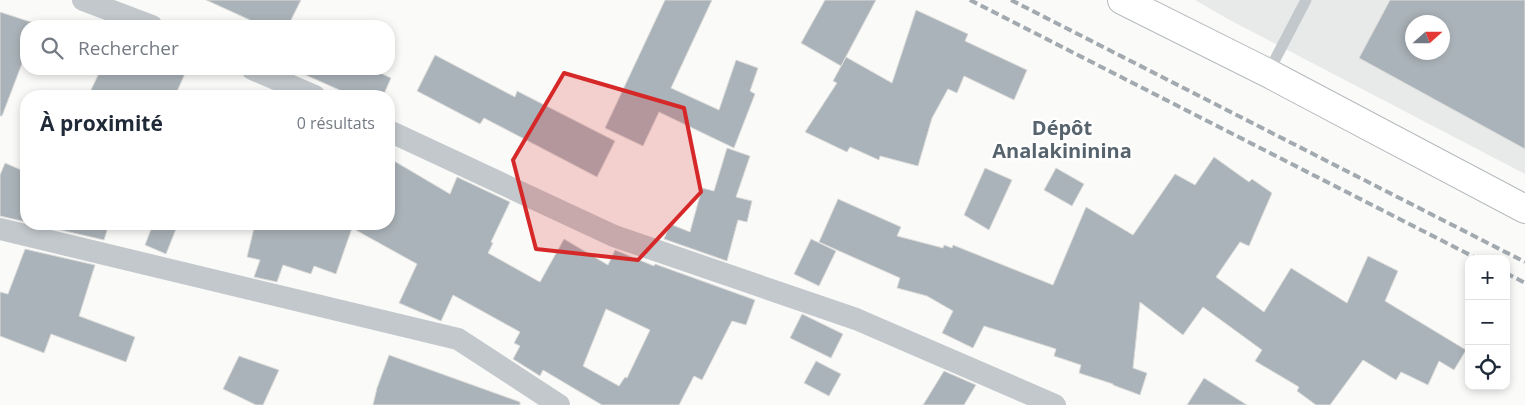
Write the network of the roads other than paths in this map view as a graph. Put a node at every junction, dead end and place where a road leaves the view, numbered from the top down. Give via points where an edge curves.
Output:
1 (83, 0) edge
2 (1122, 0) edge
3 (1306, 0) edge
4 (136, 20) edge
5 (1268, 73) junction
6 (266, 75) edge
7 (302, 90) edge
8 (395, 135) edge
9 (1525, 209) edge
10 (0, 229) edge
11 (559, 405) edge
12 (1055, 405) edge

1 - 4 street
2 - 5 main road
3 - 5 lane
5 - 9 main road
6 - 7 street
8 - 12 street via 614,236 856,319
10 - 11 street via 458,339

